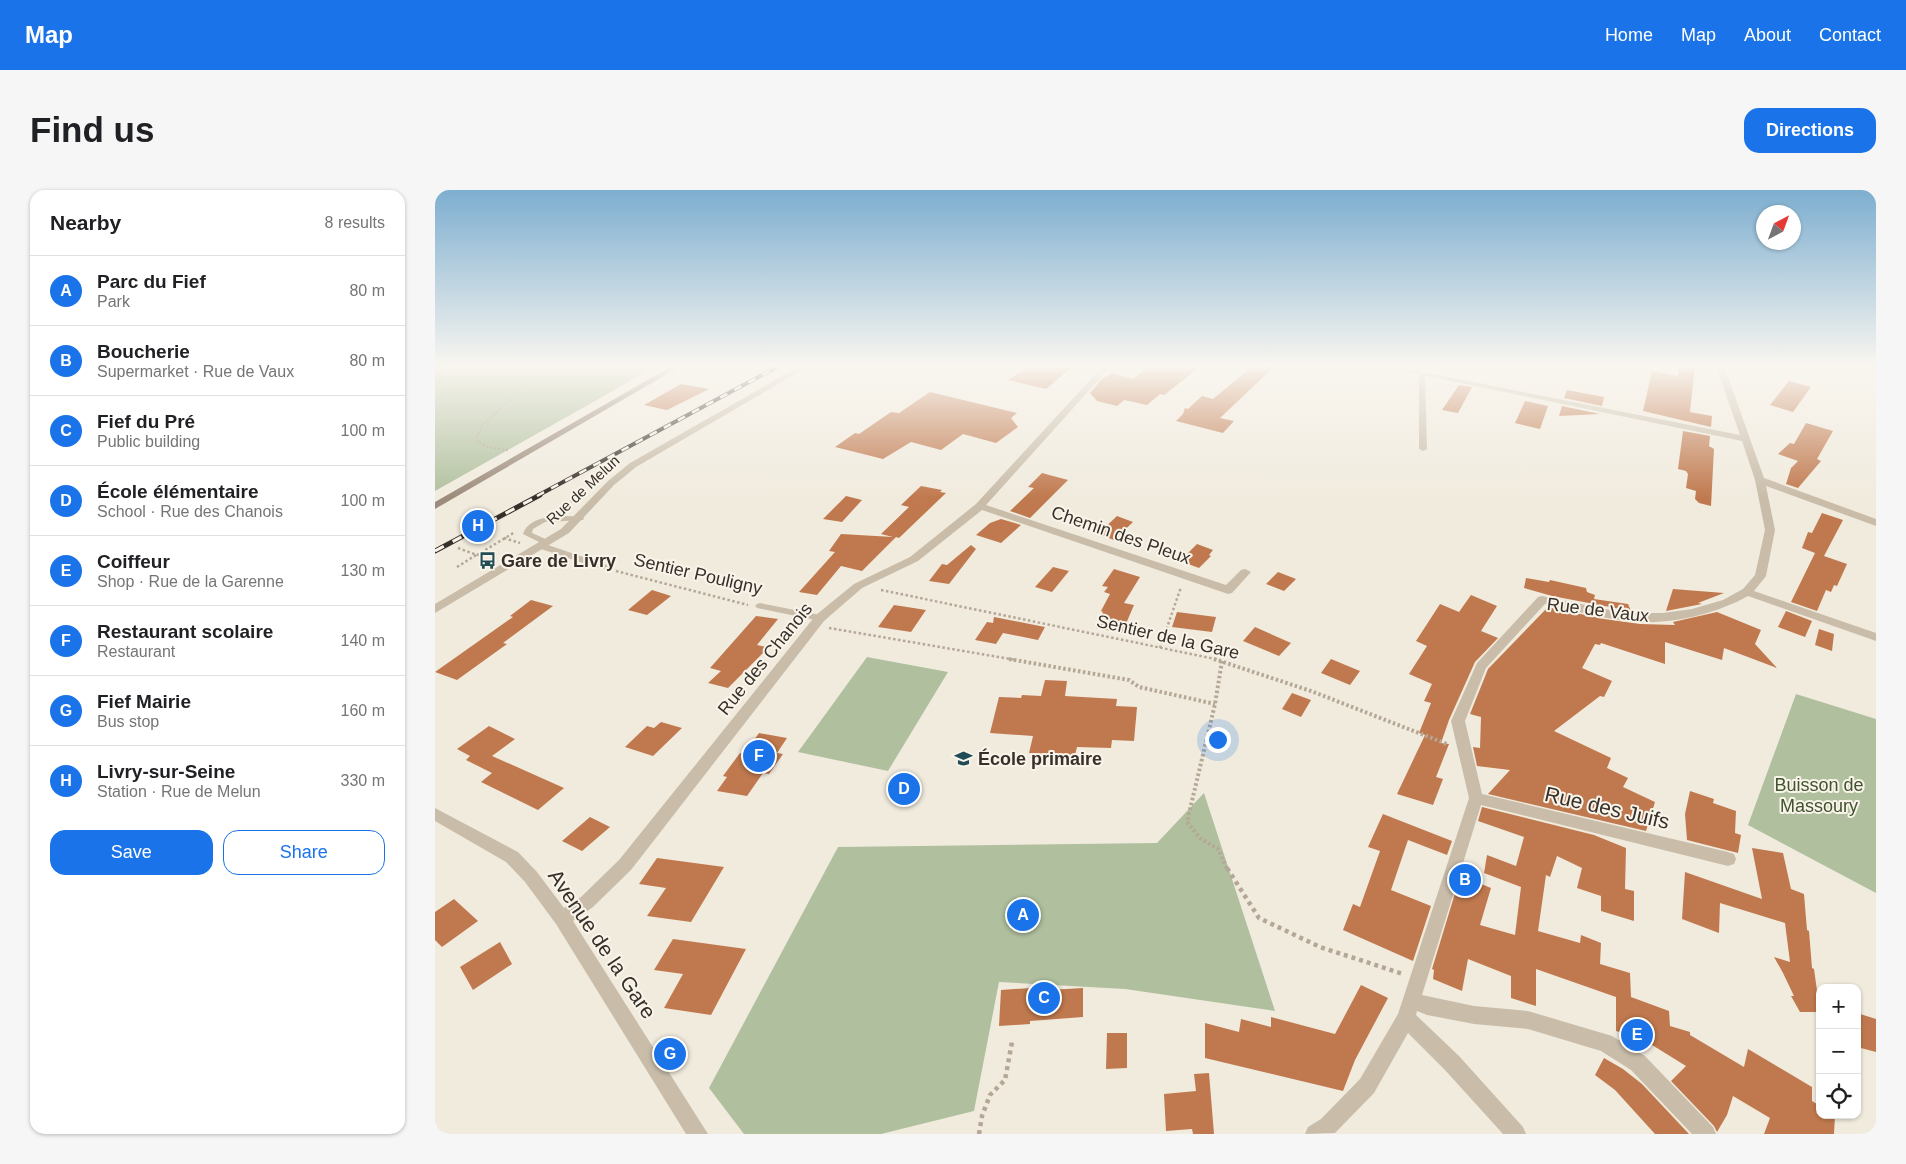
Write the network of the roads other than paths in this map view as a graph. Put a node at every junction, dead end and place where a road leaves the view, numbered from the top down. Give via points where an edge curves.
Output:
1 (600, 410) edge
2 (728, 410) edge
3 (1067, 410) edge
4 (1422, 410) edge
5 (1599, 410) edge
6 (1736, 410) edge
7 (1746, 439) junction
8 (1423, 449) dead end
9 (1760, 480) junction
10 (435, 506) edge
11 (980, 506) junction
12 (580, 518) junction
13 (1876, 523) edge
14 (544, 544) junction
15 (604, 567) road end
16 (1245, 572) dead end
17 (1747, 592) junction
18 (760, 606) road end
19 (435, 609) edge
20 (817, 622) junction
21 (1876, 637) edge
22 (1475, 798) junction
23 (435, 814) edge
24 (1728, 859) dead end
25 (562, 919) junction
26 (1410, 1009) junction
27 (698, 1134) edge
28 (1315, 1134) edge
29 (1517, 1134) edge
30 (1706, 1134) edge

1 - 10 main road
2 - 12 street, Rue de Melun via 633,465 611,483
3 - 11 street, Rue des Chanois
4 - 8 lane
5 - 7 street
6 - 7 street, Rue de Vaux
7 - 9 street, Rue de Vaux
9 - 13 street
9 - 17 street, Rue de Vaux via 1770,530 1760,576
11 - 16 street, Chemin des Pleux via 1229,590
11 - 20 street, Rue des Chanois via 914,558 858,586
12 - 14 street, Rue de Melun
12 - 14 lane via 543,520 529,528 527,534
14 - 15 lane
14 - 19 street, Rue de Melun
17 - 21 street
17 - 22 street, Rue de Vaux via 1727,603 1691,613 1645,618 1601,613 1542,600 1481,666 1458,721
18 - 20 lane, Sentier Pouligny
20 - 25 street, Rue des Chanois via 625,865 587,902
22 - 24 street, Rue des Juifs
22 - 26 street, Rue de Vaux
23 - 25 street, Avenue de la Gare via 512,857
25 - 27 street, Avenue de la Gare
26 - 28 street, Rue de Vaux via 1367,1086 1328,1126
26 - 29 street via 1452,1063
26 - 30 street via 1427,1006 1528,1020 1605,1043 1638,1063

